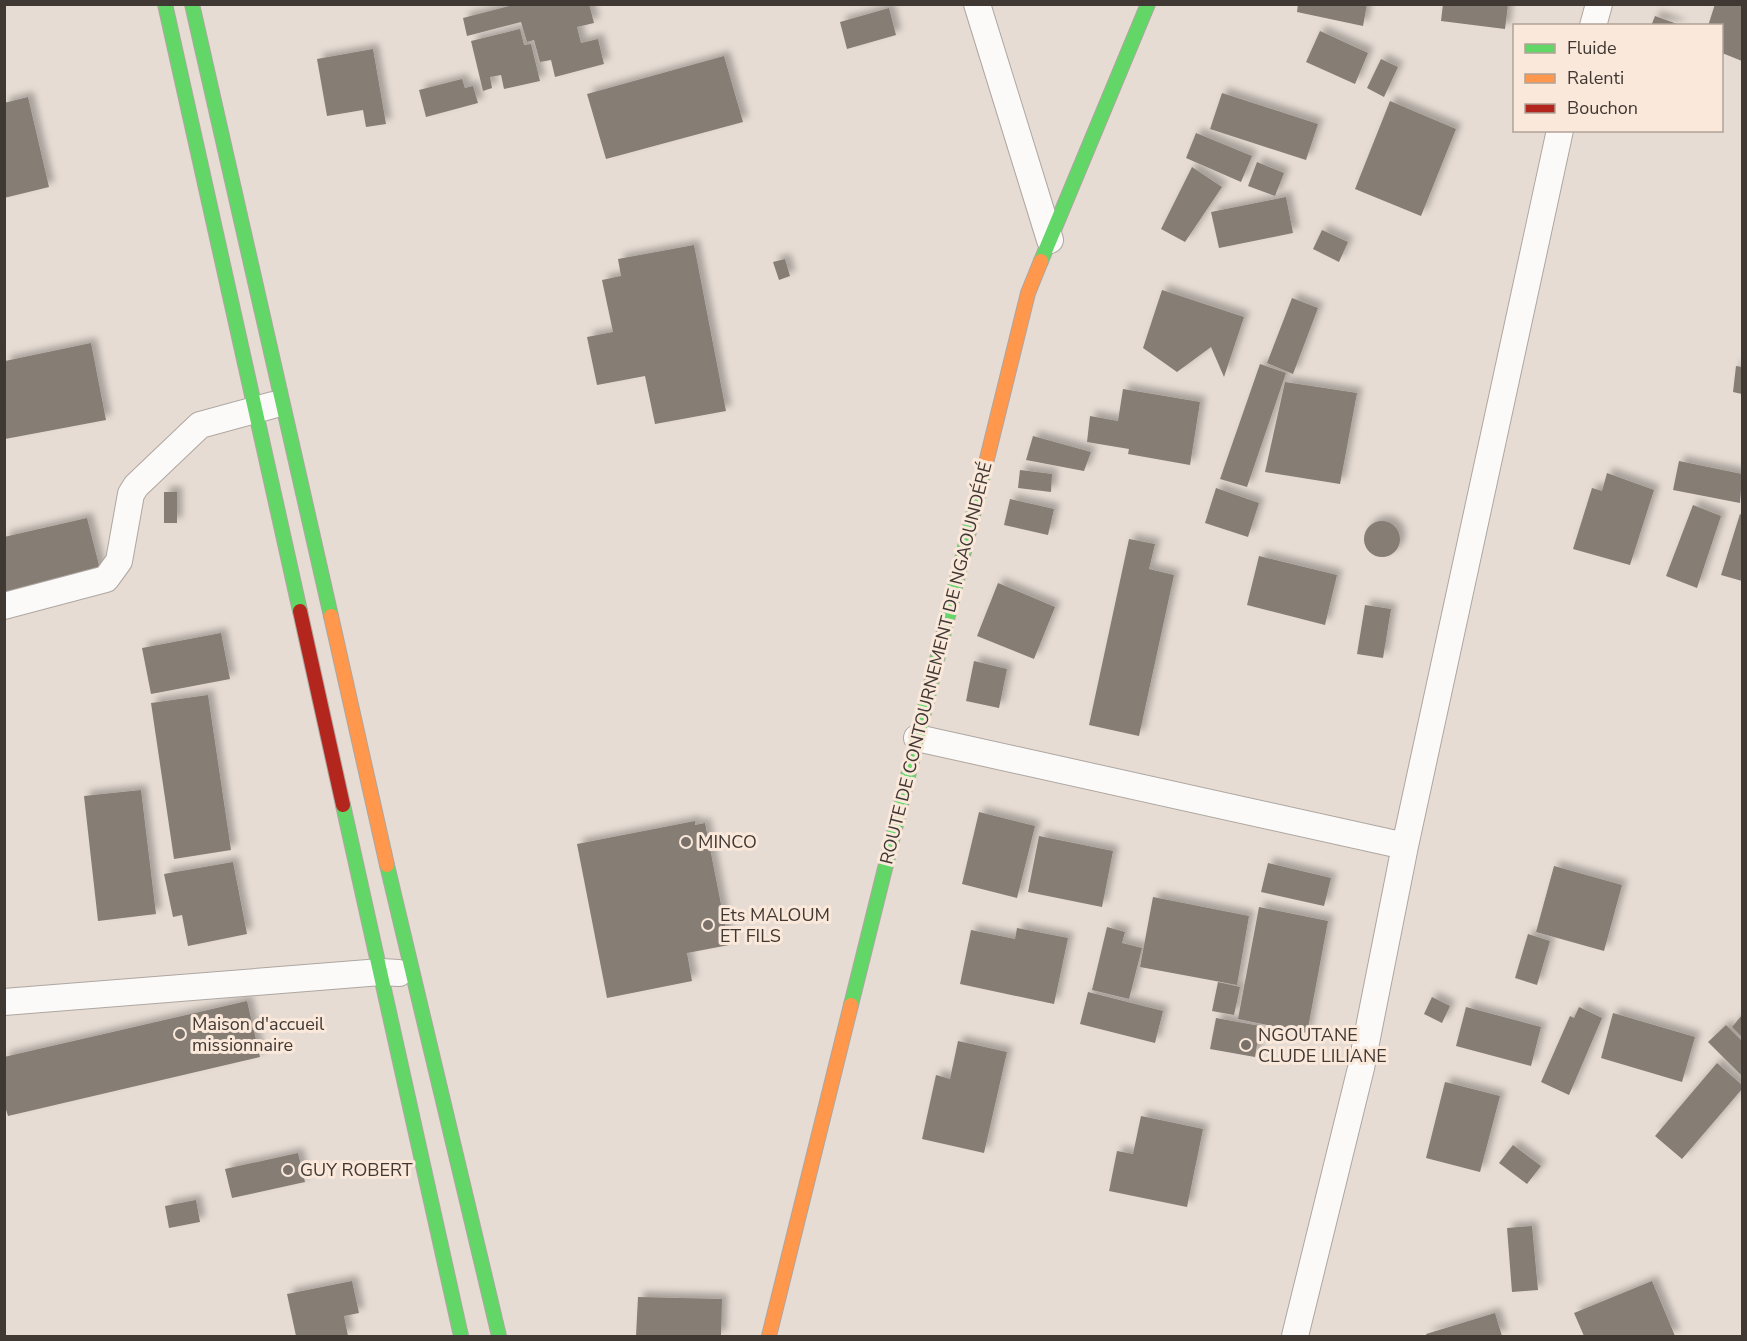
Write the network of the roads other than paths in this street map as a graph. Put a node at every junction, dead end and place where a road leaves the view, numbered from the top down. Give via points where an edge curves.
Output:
1 (165, 4) edge
2 (192, 4) edge
3 (977, 4) edge
4 (1148, 4) edge
5 (1599, 4) edge
6 (1594, 24) edge
7 (1560, 132) edge
8 (1050, 240) junction
9 (282, 403) junction
10 (255, 409) junction
11 (4, 606) edge
12 (917, 738) junction
13 (1405, 846) junction
14 (381, 972) junction
15 (412, 973) junction
16 (4, 1002) edge
17 (461, 1336) edge
18 (499, 1336) edge
19 (769, 1336) edge
20 (1295, 1336) edge

1 - 10 main road
2 - 9 main road
3 - 8 street
4 - 8 main road, ROUTE DE CONTOURNEMENT DE NGAOUNDÉRÉ
5 - 6 street
7 - 13 street
8 - 12 main road, ROUTE DE CONTOURNEMENT DE NGAOUNDÉRÉ via 1028,293
9 - 10 street
9 - 15 main road
10 - 11 street via 200,425 136,486 131,494 119,561 106,579
10 - 14 main road
12 - 13 street
12 - 19 main road, ROUTE DE CONTOURNEMENT DE NGAOUNDÉRÉ
13 - 20 street via 1361,1068
14 - 15 street
14 - 16 street
14 - 17 main road
15 - 18 main road

